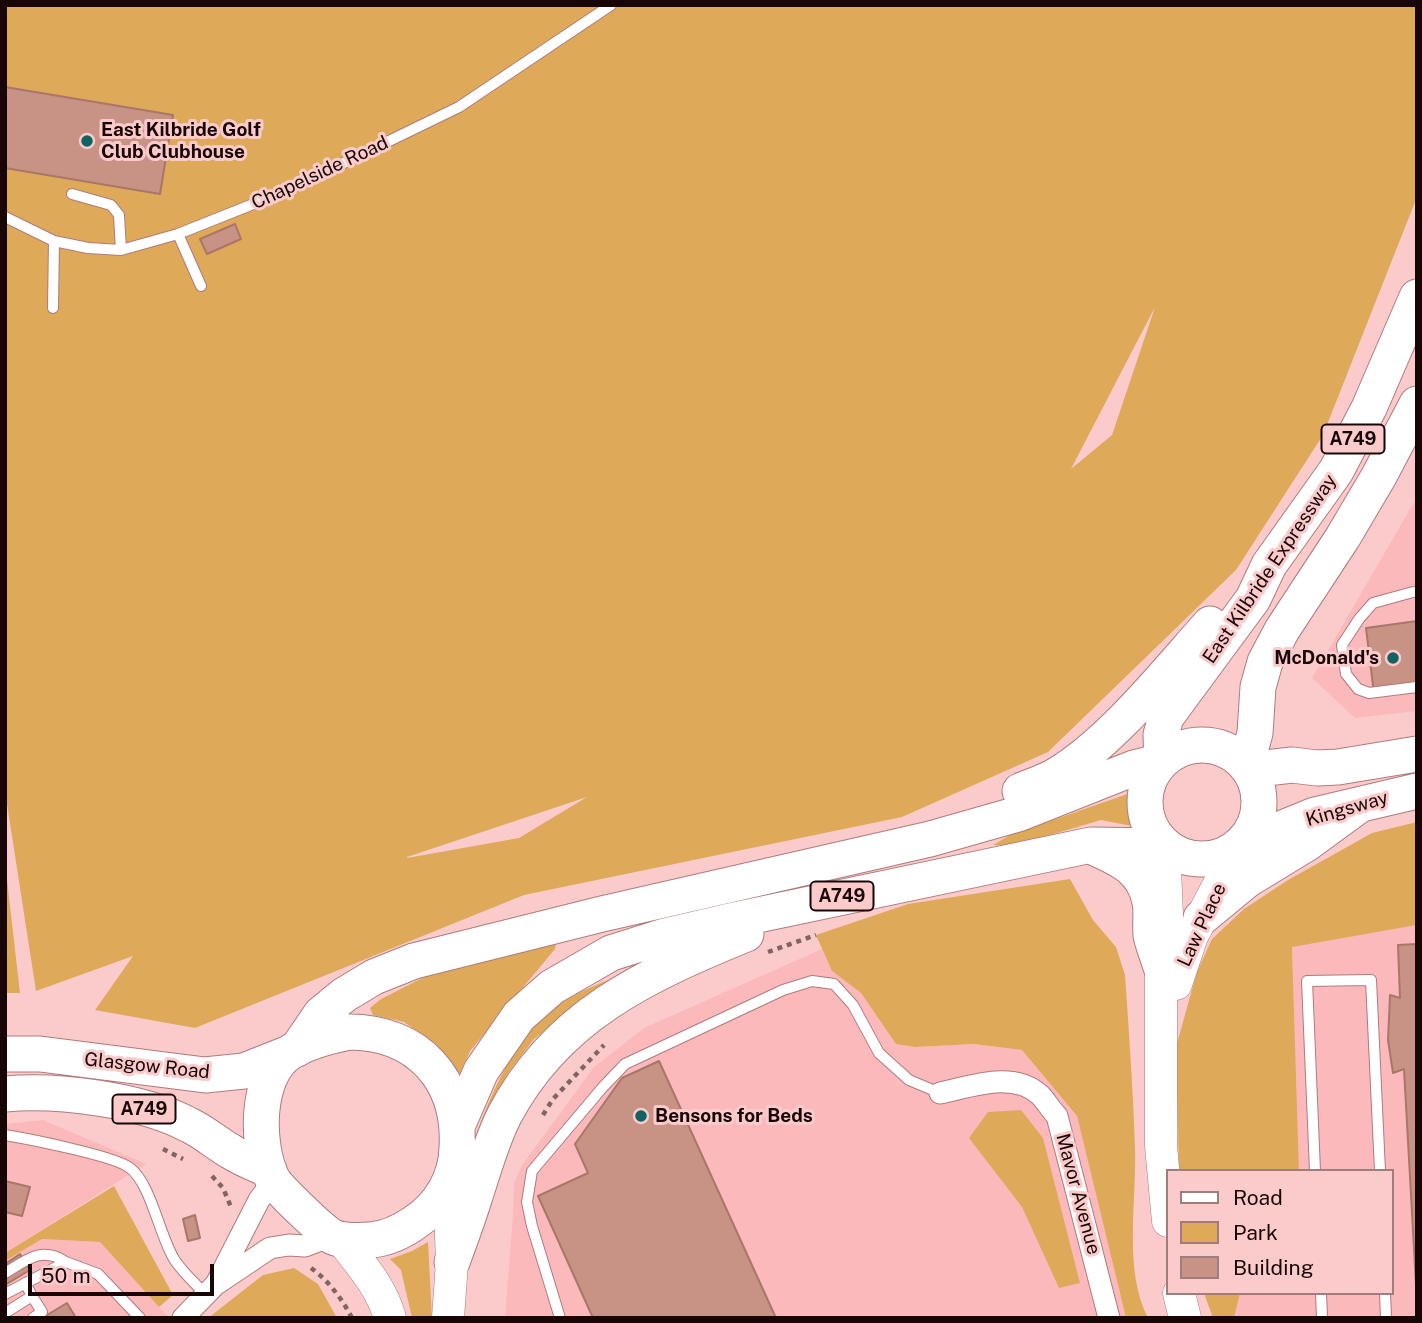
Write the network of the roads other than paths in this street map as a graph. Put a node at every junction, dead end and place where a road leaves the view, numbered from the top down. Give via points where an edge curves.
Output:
1 (611, 5) edge
2 (72, 194) dead end
3 (5, 216) edge
4 (178, 234) junction
5 (54, 241) junction
6 (121, 250) junction
7 (201, 286) dead end
8 (1417, 297) edge
9 (53, 308) dead end
10 (1417, 404) edge
11 (1269, 565) junction
12 (1416, 589) edge
13 (1417, 687) edge
14 (1417, 754) edge
15 (1162, 761) junction
16 (1248, 768) junction
17 (1417, 791) edge
18 (1358, 806) junction
19 (973, 825) junction
20 (1091, 845) junction
21 (1164, 846) junction
22 (1239, 846) junction
23 (933, 858) junction
24 (787, 908) junction
25 (602, 914) junction
26 (1201, 918) junction
27 (611, 953) junction
28 (1161, 967) junction
29 (1163, 1046) junction
30 (292, 1052) junction
31 (5, 1054) edge
32 (72, 1058) junction
33 (940, 1093) joint
34 (5, 1094) edge
35 (66, 1094) junction
36 (458, 1124) junction
37 (5, 1135) edge
38 (1315, 1169) edge
39 (1380, 1169) edge
40 (271, 1175) junction
41 (449, 1183) junction
42 (1166, 1200) edge
43 (336, 1238) junction
44 (66, 1262) junction
45 (452, 1262) junction
46 (5, 1273) edge
47 (25, 1283) junction
48 (211, 1290) junction
49 (5, 1294) edge
50 (1179, 1295) edge
51 (1321, 1295) edge
52 (1385, 1295) edge
53 (32, 1296) junction
54 (5, 1313) edge
55 (41, 1316) edge
56 (140, 1318) edge
57 (183, 1318) edge
58 (390, 1318) edge
59 (448, 1318) edge
60 (560, 1318) edge
61 (1109, 1318) edge
62 (1185, 1318) edge
63 (1322, 1318) edge
64 (1386, 1318) edge

1 - 4 lane, Chapelside Road via 460,107 286,191
2 - 6 lane via 111,205 119,215
3 - 5 lane, Chapelside Road
4 - 6 lane, Chapelside Road
4 - 7 lane
5 - 6 lane, Chapelside Road
5 - 9 lane
8 - 11 main road, East Kilbride Expressway / A749 via 1336,471
10 - 16 main road, East Kilbride Expressway / A749 via 1373,486 1265,662
11 - 15 main road, East Kilbride Expressway / A749 via 1253,599 1166,717
11 - 19 main road via 1089,752 1054,776 1004,798
12 - 13 lane via 1373,603 1342,645 1346,674 1358,689 1368,693
14 - 16 main road, Kingsway via 1338,767
15 - 16 main road, A749 via 1185,747 1207,746 1226,750
15 - 19 main road, A749 via 1018,814
15 - 21 main road, A749 via 1147,784 1145,811
16 - 22 main road via 1259,804 1253,828
17 - 18 main road, Kingsway / A749
18 - 22 main road, Kingsway / A749 via 1315,815
18 - 26 main road via 1247,880
19 - 23 main road, A749
20 - 21 main road, A749
20 - 23 main road, A749
20 - 28 main road via 1123,860 1143,882 1150,904 1151,937
21 - 22 main road, A749 via 1184,857 1207,860
21 - 28 street, Law Place via 1168,939
22 - 26 street, Law Place
23 - 24 main road, A749
23 - 25 main road, A749
24 - 27 main road, A749 via 675,933
24 - 45 main road via 756,930 612,997 555,1044 504,1115
25 - 27 main road
25 - 30 main road, A749 via 394,968 359,985 321,1014
26 - 29 street, Law Place via 1182,962
27 - 36 main road, A749 via 552,987 519,1016 481,1071
28 - 29 street, Law Place
29 - 42 street, Law Place via 1161,1146
30 - 32 main road, Glasgow Road / A749 via 244,1071 205,1074
30 - 36 main road, A749 via 349,1032 372,1033 402,1043 439,1074
30 - 40 main road, A749 via 269,1080 261,1111
31 - 32 main road, Glasgow Road / A749
32 - 35 main road
33 - 60 lane via 909,1080 879,1053 853,1005 834,984 811,981 625,1064 532,1171 527,1202
33 - 61 street, Mavor Avenue via 992,1082 1015,1083 1038,1093 1057,1116
34 - 35 main road, Glasgow Road / A749
35 - 40 main road, Glasgow Road / A749 via 169,1116
36 - 41 main road, A749 via 457,1155
37 - 48 lane via 111,1159 131,1168 149,1194 175,1261
38 - 39 lane via 1307,981 1371,980
40 - 43 main road, A749
40 - 48 street
41 - 43 main road, A749 via 438,1202 394,1234 370,1240
41 - 45 street
43 - 48 street via 270,1248
43 - 58 street via 374,1281
44 - 46 lane via 45,1253
44 - 47 lane
44 - 56 lane via 98,1274
45 - 59 street
47 - 49 lane
47 - 53 lane
48 - 57 street
50 - 62 street
51 - 63 lane
52 - 64 lane
53 - 54 lane
53 - 55 lane

